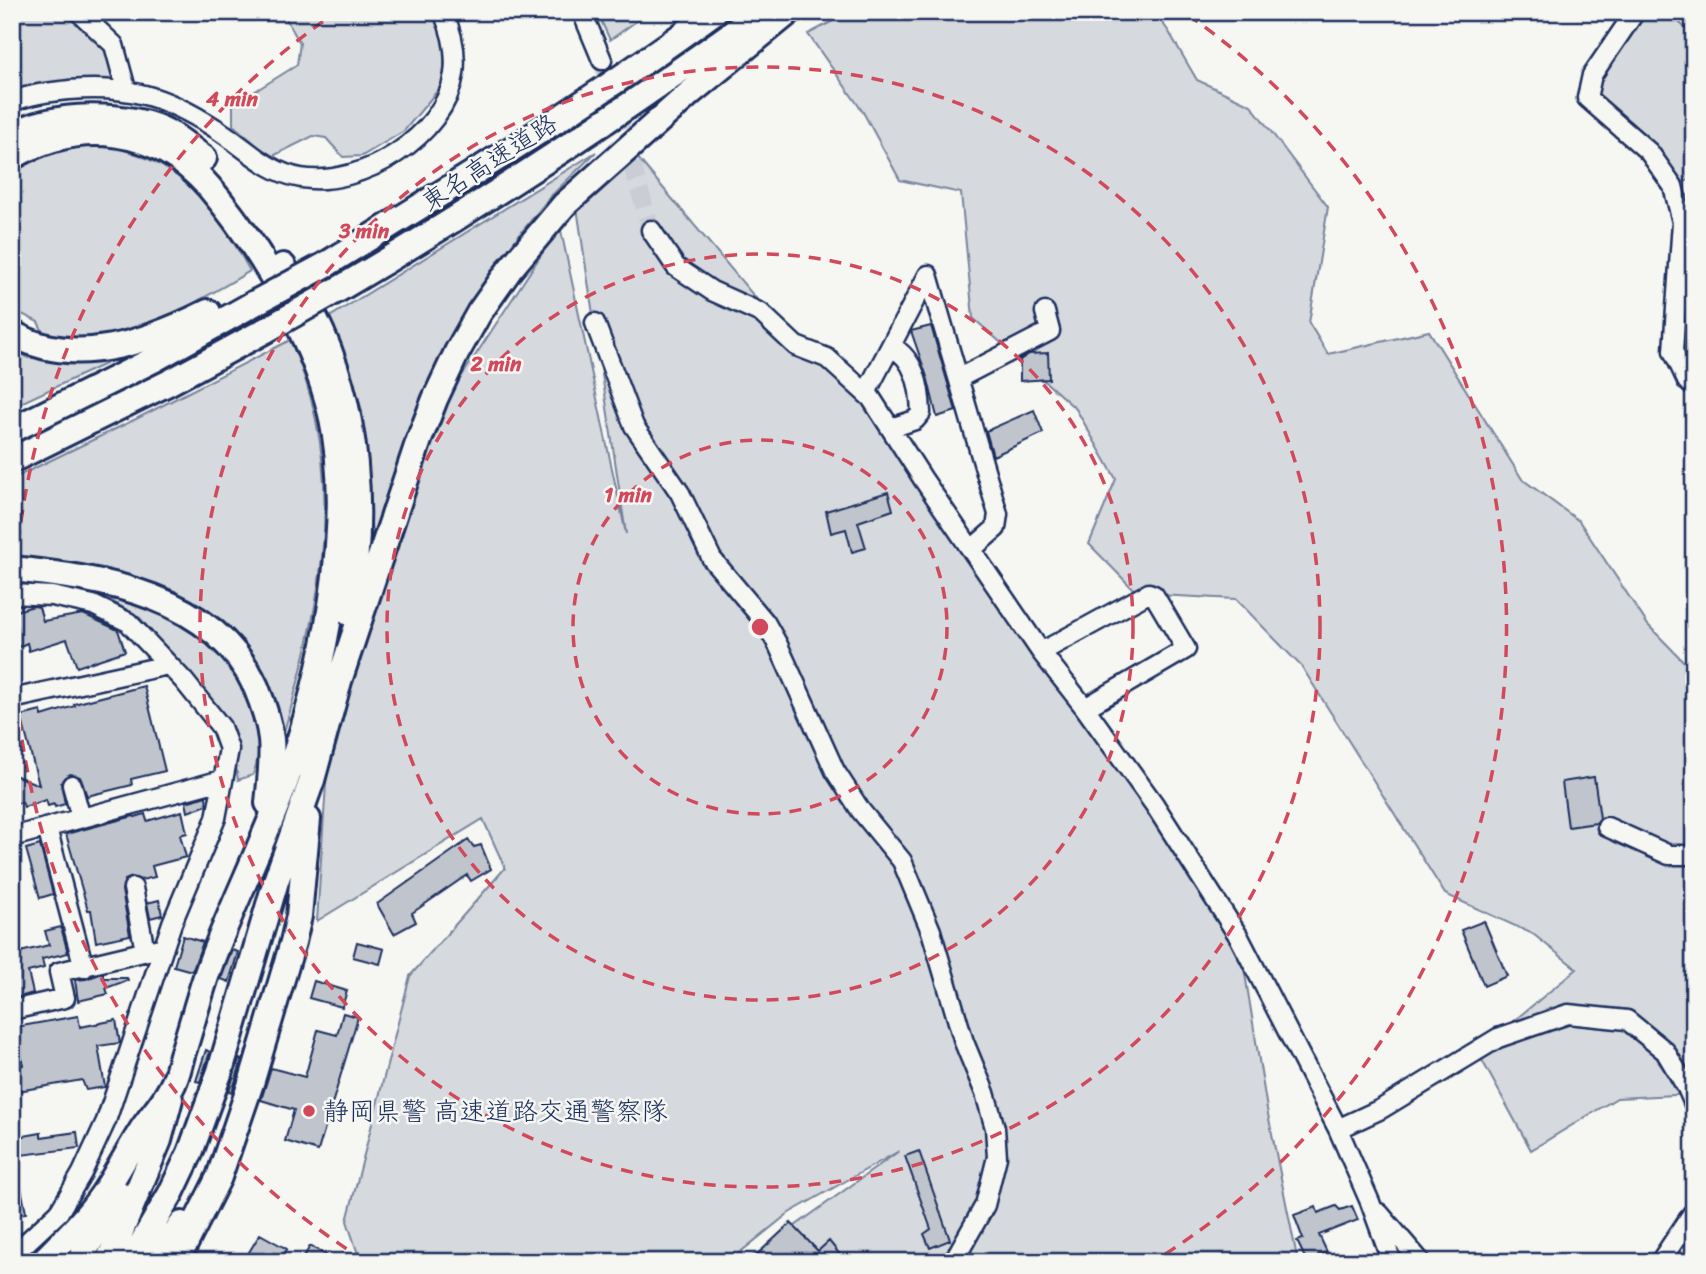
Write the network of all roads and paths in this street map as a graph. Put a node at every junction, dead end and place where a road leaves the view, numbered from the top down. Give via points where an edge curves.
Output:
1 (79, 12) edge
2 (443, 12) edge
3 (582, 12) edge
4 (714, 12) edge
5 (762, 12) edge
6 (789, 12) edge
7 (1635, 12) edge
8 (602, 61) tunnel mouth
9 (126, 89) junction
10 (12, 102) edge
11 (12, 136) edge
12 (12, 157) edge
13 (651, 230) tunnel mouth
14 (250, 298) junction
15 (1045, 312) dead end
16 (596, 323) dead end
17 (12, 333) edge
18 (891, 346) junction
19 (958, 379) junction
20 (1694, 387) edge
21 (866, 393) junction
22 (891, 428) junction
23 (12, 430) edge
24 (12, 460) edge
25 (972, 549) junction
26 (12, 569) edge
27 (12, 594) edge
28 (1041, 652) junction
29 (167, 665) junction
30 (338, 681) junction
31 (12, 699) edge
32 (1085, 708) junction
33 (222, 780) junction
34 (312, 780) junction
35 (72, 785) dead end
36 (81, 818) junction
37 (1607, 827) dead end
38 (47, 828) junction
39 (265, 828) junction
40 (12, 837) edge
41 (1694, 855) edge
42 (133, 888) dead end
43 (164, 947) junction
44 (145, 951) junction
45 (84, 968) junction
46 (12, 1010) edge
47 (172, 1087) junction
48 (1694, 1104) edge
49 (144, 1128) junction
50 (1338, 1129) junction
51 (219, 1177) junction
52 (1370, 1202) junction
53 (1692, 1214) dead end
54 (12, 1256) edge
55 (42, 1262) edge
56 (79, 1262) edge
57 (108, 1262) edge
58 (131, 1262) edge
59 (154, 1262) edge
60 (176, 1262) edge
61 (953, 1262) edge
62 (1392, 1262) edge
63 (1422, 1262) edge
64 (1660, 1262) edge

1 - 9 street via 114,46
2 - 9 street via 454,36 454,74 447,97 433,121 410,143 356,174 320,180 274,170 216,128 160,99
3 - 8 street
4 - 14 highway, 東名高速道路, bridge via 563,116
5 - 24 highway, 東名高速道路, bridge via 516,181 338,289 170,382
6 - 30 highway via 564,205 479,313 419,440
7 - 20 street via 1592,75 1587,98 1649,152 1673,186 1682,222 1673,351
9 - 10 street via 48,92
11 - 30 highway via 69,117 120,117 167,131 203,158 254,218 314,316 343,389 357,476 357,564
12 - 39 highway via 50,139 100,132 145,142 176,159 202,180 240,226 302,331 315,364 331,416 336,453 339,510 334,582 306,715 283,789
13 - 21 street via 686,275 761,313 796,346 827,358
14 - 17 highway via 130,344 83,351 61,351
14 - 23 highway, 東名高速道路 via 153,360
15 - 19 street via 1050,331
16 - 61 street via 634,426 680,493 712,559 765,622 835,771 902,861 931,931 964,1042 985,1093 997,1157 985,1205
18 - 19 street via 928,275
18 - 21 street
18 - 22 street via 910,361 921,413 915,420
19 - 25 street via 998,514 996,528
21 - 22 street
22 - 25 street
25 - 28 street
26 - 39 highway via 83,578 141,593 192,615 223,640 247,670 267,715 271,760
27 - 29 street via 93,605 128,622
28 - 32 street
28 - 32 street via 1149,593 1154,595 1186,649
29 - 31 street
29 - 33 street via 221,727 229,749
30 - 34 highway
32 - 50 street via 1154,804 1239,937
33 - 36 street
33 - 43 street via 216,818
34 - 51 highway via 293,942
34 - 58 highway via 190,1153
35 - 36 street
36 - 38 street
37 - 41 street via 1669,855
38 - 40 street
38 - 45 street
39 - 47 highway via 212,958
42 - 44 street
43 - 44 street
43 - 54 street via 106,1121 82,1173 59,1212
44 - 45 street
45 - 46 street via 59,972 65,998
47 - 49 highway
47 - 57 highway via 159,1140
48 - 50 street via 1665,1051 1627,1020 1568,1014 1498,1038 1381,1109
49 - 55 highway via 102,1196
49 - 56 highway
50 - 52 street
51 - 59 highway
51 - 60 highway
52 - 62 street
52 - 63 street
53 - 64 street

